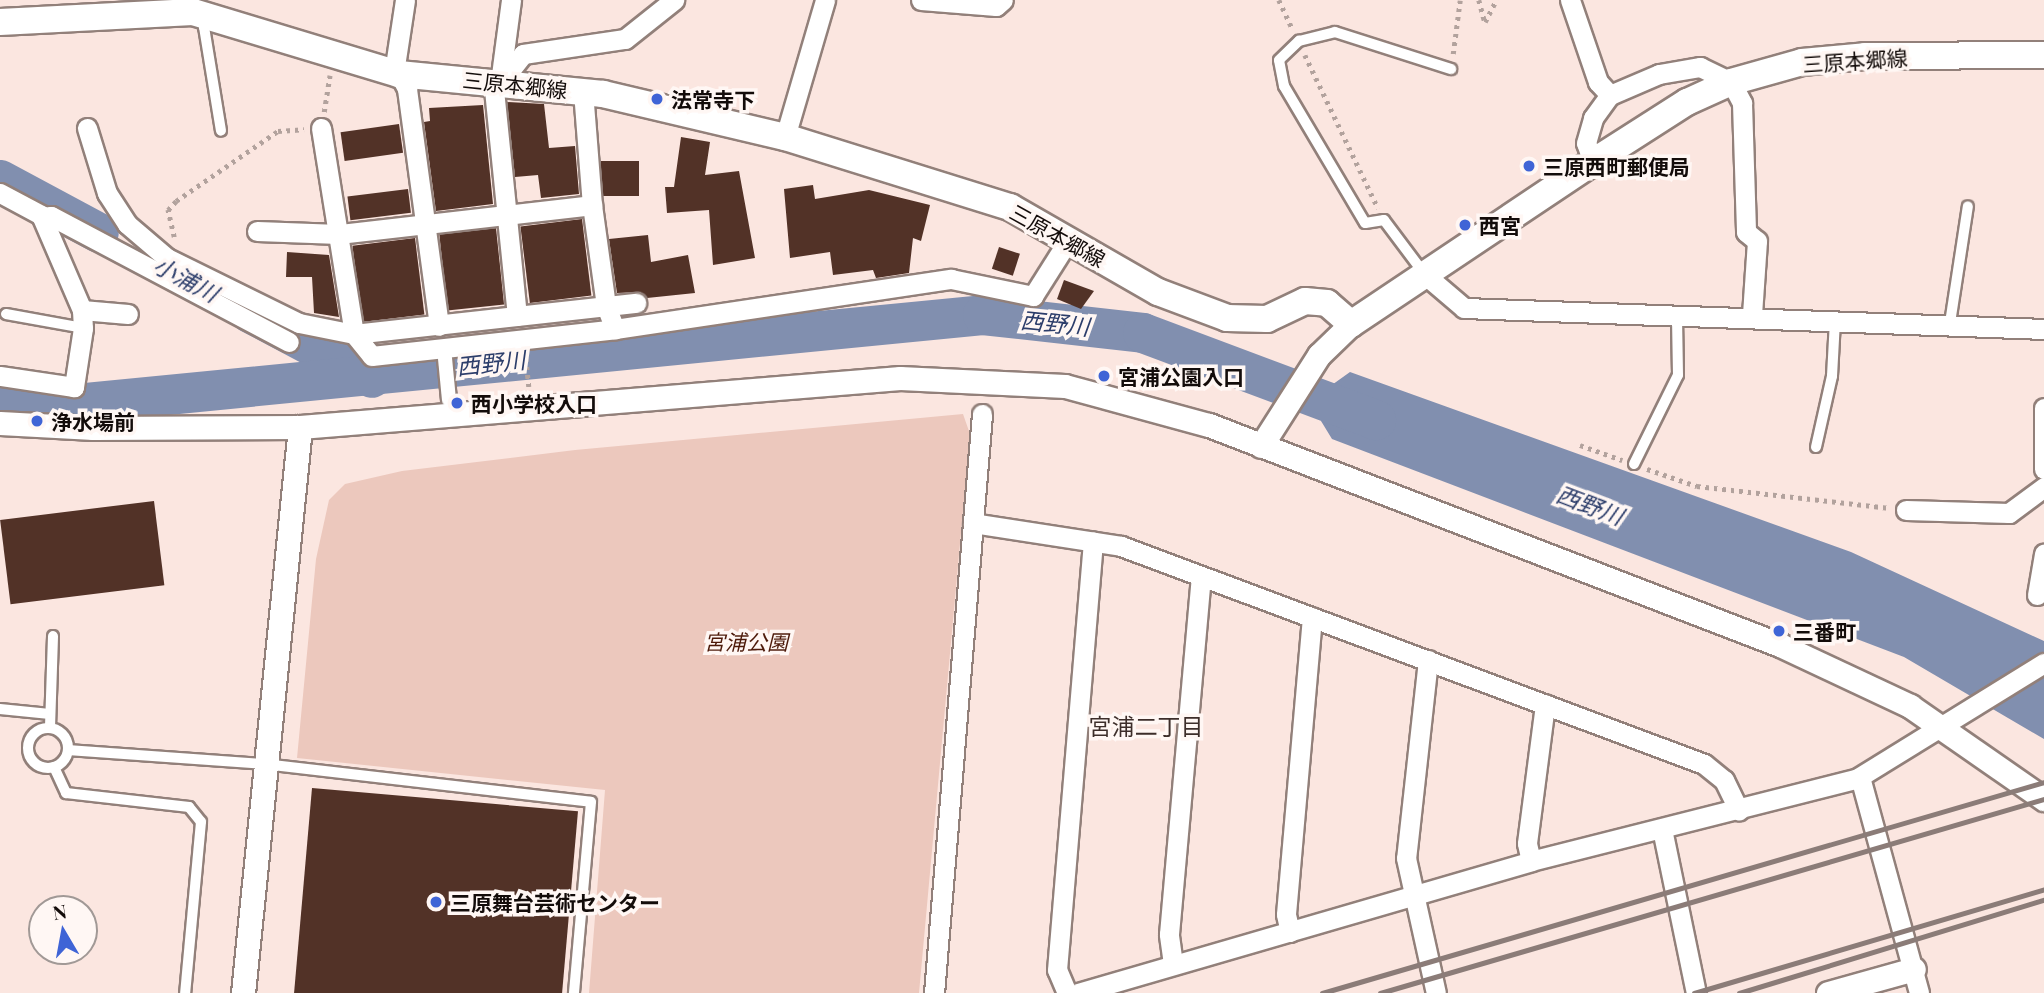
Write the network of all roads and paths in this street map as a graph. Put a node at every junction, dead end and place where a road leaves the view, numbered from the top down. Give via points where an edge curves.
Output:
1 (405, 0) edge
2 (511, 0) edge
3 (674, 0) edge
4 (824, 0) edge
5 (921, 0) edge
6 (1003, 0) edge
7 (1279, 0) edge
8 (1460, 0) edge
9 (1479, 0) edge
10 (1496, 0) edge
11 (1570, 0) edge
12 (208, 17) junction
13 (0, 22) edge
14 (1299, 41) junction
15 (2044, 55) edge
16 (333, 58) junction
17 (1451, 69) joint
18 (398, 74) junction
19 (501, 80) junction
20 (1731, 82) junction
21 (583, 91) junction
22 (1609, 95) junction
23 (87, 128) dead end
24 (321, 128) junction
25 (221, 131) dead end
26 (785, 137) junction
27 (1593, 162) junction
28 (0, 193) edge
29 (592, 205) junction
30 (1968, 206) dead end
31 (509, 214) junction
32 (42, 217) junction
33 (1384, 220) junction
34 (426, 226) junction
35 (257, 231) dead end
36 (339, 234) junction
37 (1069, 239) junction
38 (176, 263) junction
39 (1423, 273) junction
40 (636, 303) dead end
41 (606, 306) junction
42 (6, 314) dead end
43 (128, 314) dead end
44 (1677, 315) junction
45 (1752, 315) junction
46 (517, 316) junction
47 (82, 319) junction
48 (1835, 320) junction
49 (1950, 323) junction
50 (1351, 324) junction
51 (439, 327) junction
52 (615, 329) junction
53 (2044, 329) edge
54 (354, 334) junction
55 (524, 340) junction
56 (289, 342) dead end
57 (444, 348) junction
58 (0, 376) edge
59 (530, 394) dead end
60 (449, 400) dead end
61 (2044, 408) edge
62 (982, 414) dead end
63 (0, 423) edge
64 (300, 427) junction
65 (1261, 446) junction
66 (1580, 446) dead end
67 (1816, 447) dead end
68 (1634, 464) junction
69 (2044, 470) edge
70 (2044, 486) edge
71 (1906, 510) joint
72 (974, 523) junction
73 (1093, 542) junction
74 (2044, 554) edge
75 (1200, 576) junction
76 (2037, 595) dead end
77 (1312, 617) junction
78 (53, 636) dead end
79 (1427, 660) junction
80 (2044, 663) edge
81 (1545, 704) junction
82 (0, 709) edge
83 (50, 715) junction
84 (50, 727) junction
85 (1940, 728) junction
86 (69, 750) junction
87 (264, 764) junction
88 (54, 767) junction
89 (1860, 777) junction
90 (2044, 799) edge
91 (1739, 811) junction
92 (1662, 830) junction
93 (1531, 861) junction
94 (1411, 895) junction
95 (1290, 932) junction
96 (1173, 964) junction
97 (1914, 969) junction
98 (185, 993) edge
99 (243, 993) edge
100 (574, 993) edge
101 (934, 993) edge
102 (1067, 993) edge
103 (1078, 993) edge
104 (1436, 993) edge
105 (1696, 993) edge
106 (1828, 993) edge
107 (1919, 993) edge

1 - 18 street via 395,66
2 - 19 street
3 - 19 street via 673,6 625,39 523,54
4 - 26 street
5 - 6 street via 996,6
7 - 14 path
8 - 17 path
9 - 10 path via 1485,22
11 - 22 street via 1598,82
12 - 13 main road, 三原本郷線 via 193,12
12 - 16 main road, 三原本郷線
12 - 25 lane via 204,27
14 - 17 lane via 1335,32
14 - 33 path
14 - 33 lane via 1279,60 1284,86 1365,223
15 - 20 main road, 三原本郷線 via 1865,56 1802,62
16 - 18 main road, 三原本郷線
16 - 24 path
18 - 19 main road, 三原本郷線
18 - 34 street via 407,89
19 - 21 main road, 三原本郷線
19 - 31 street via 494,91
20 - 22 street via 1700,67 1659,74
20 - 27 main road, 三原本郷線 via 1687,102
20 - 45 street via 1742,103 1746,232 1757,241
21 - 26 main road, 三原本郷線
21 - 29 street
22 - 27 street via 1593,118 1586,143
23 - 38 street via 107,192 127,224
24 - 36 street
24 - 38 path via 278,131 176,201 168,210
26 - 37 main road, 三原本郷線 via 1010,207
27 - 39 main road, 三原本郷線
28 - 32 street
29 - 31 street
29 - 41 street
30 - 49 lane
31 - 34 street
31 - 46 street
32 - 47 street
32 - 56 street via 51,216
33 - 39 lane
34 - 36 street
34 - 51 street
35 - 36 street
36 - 54 street
37 - 50 main road, 三原本郷線 via 1158,292 1227,318 1267,318 1305,301 1327,303
37 - 52 street via 1033,296 951,279
38 - 54 street via 299,323
39 - 44 street via 1464,308
39 - 50 main road, 三原本郷線
40 - 41 street
41 - 46 street
41 - 52 street
42 - 47 lane
43 - 47 street
44 - 45 street
44 - 68 lane via 1678,375
45 - 48 street
46 - 51 street
47 - 58 street via 74,387
48 - 49 street
48 - 67 lane via 1832,376
49 - 53 street
50 - 65 street via 1319,355
51 - 54 street
52 - 55 street
54 - 57 street via 372,356
55 - 57 street
55 - 59 path
57 - 60 street
61 - 69 street
62 - 72 street
63 - 64 street via 93,428
64 - 65 street via 900,378 1065,386 1135,401
64 - 87 street
65 - 85 street via 1780,645 1910,706
66 - 68 path
68 - 71 path via 1697,486
70 - 71 street via 2010,513
72 - 73 street
72 - 101 street
73 - 75 street
73 - 102 street via 1057,970
74 - 76 street
75 - 77 street
75 - 96 street via 1169,934
77 - 79 street
77 - 95 street via 1286,914
78 - 83 lane
79 - 81 street
79 - 94 street via 1406,858
80 - 85 street
81 - 91 street via 1704,764 1724,780
81 - 93 street via 1527,843
82 - 83 lane
83 - 84 lane
84 - 86 lane via 64,734
84 - 88 lane via 35,732 28,754 38,766
85 - 89 street
85 - 90 street
86 - 87 lane
86 - 88 lane
87 - 99 street
87 - 100 lane via 591,802
88 - 98 lane via 66,793 189,807 201,822
89 - 91 street
89 - 97 street
91 - 92 street
92 - 93 street
92 - 105 street
93 - 94 street
94 - 95 street
94 - 104 street
95 - 96 street
96 - 103 street
97 - 106 street
97 - 107 street

